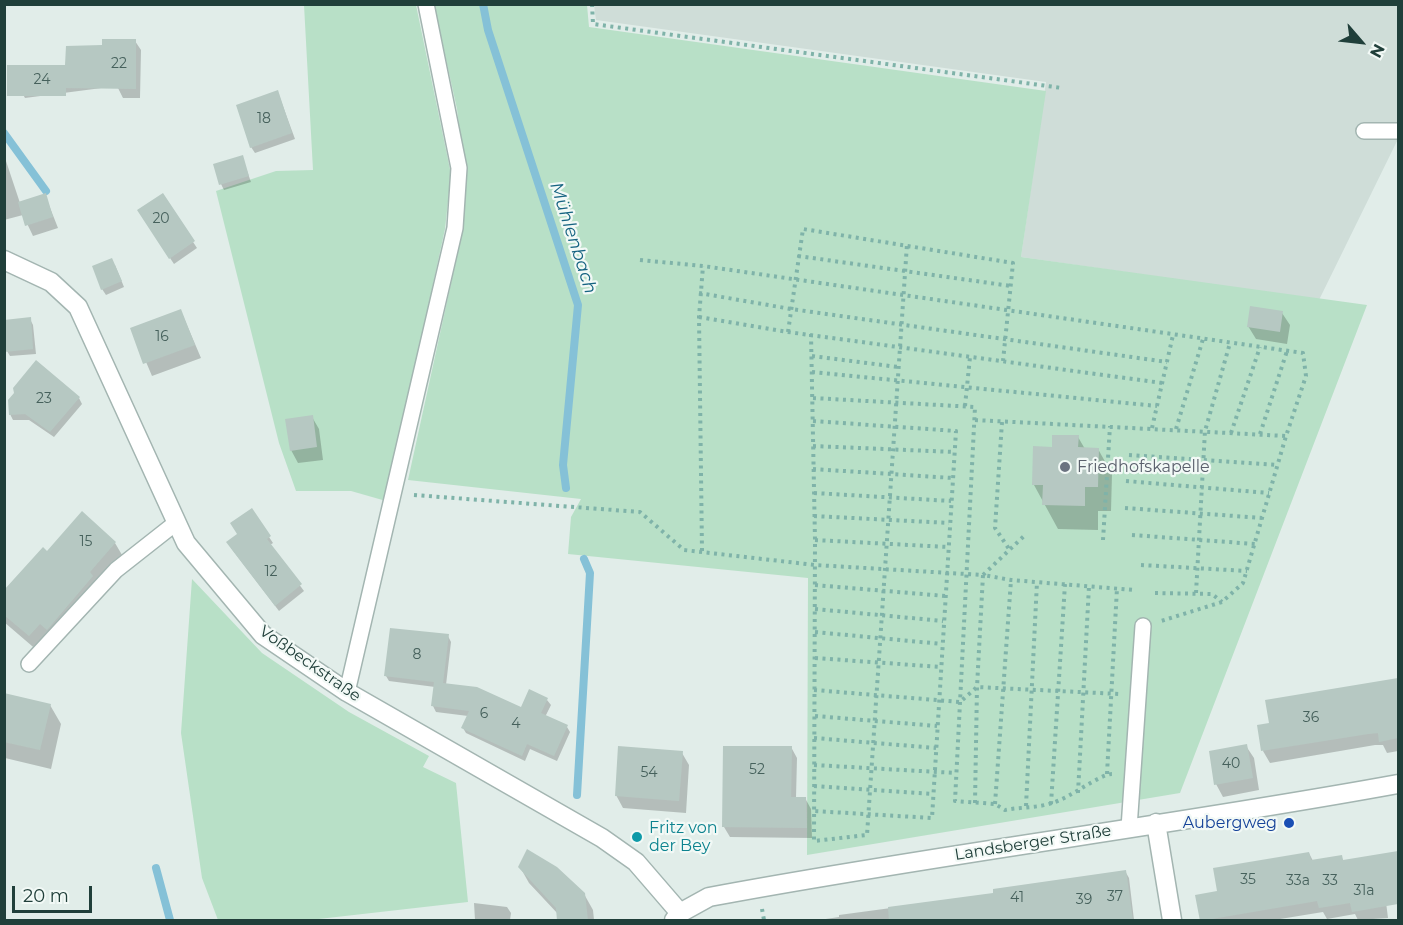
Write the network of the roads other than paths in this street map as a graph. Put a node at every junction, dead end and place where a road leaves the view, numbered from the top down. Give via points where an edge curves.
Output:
1 (426, 4) edge
2 (1364, 131) dead end
3 (1398, 131) edge
4 (4, 260) edge
5 (177, 522) junction
6 (1143, 627) road end
7 (29, 664) dead end
8 (347, 693) junction
9 (1398, 784) edge
10 (1156, 823) junction
11 (1129, 828) junction
12 (677, 917) edge
13 (1172, 921) edge

1 - 8 lane via 459,168 455,228
2 - 3 lane
4 - 5 street, Voßbeckstraße via 51,282 78,307
5 - 7 lane via 116,570
5 - 8 street, Voßbeckstraße via 186,543 263,634
6 - 11 lane
8 - 12 street, Voßbeckstraße via 602,838 636,862
9 - 10 street, Landsberger Straße
10 - 11 street, Landsberger Straße
10 - 13 street
11 - 12 street, Landsberger Straße via 709,897

